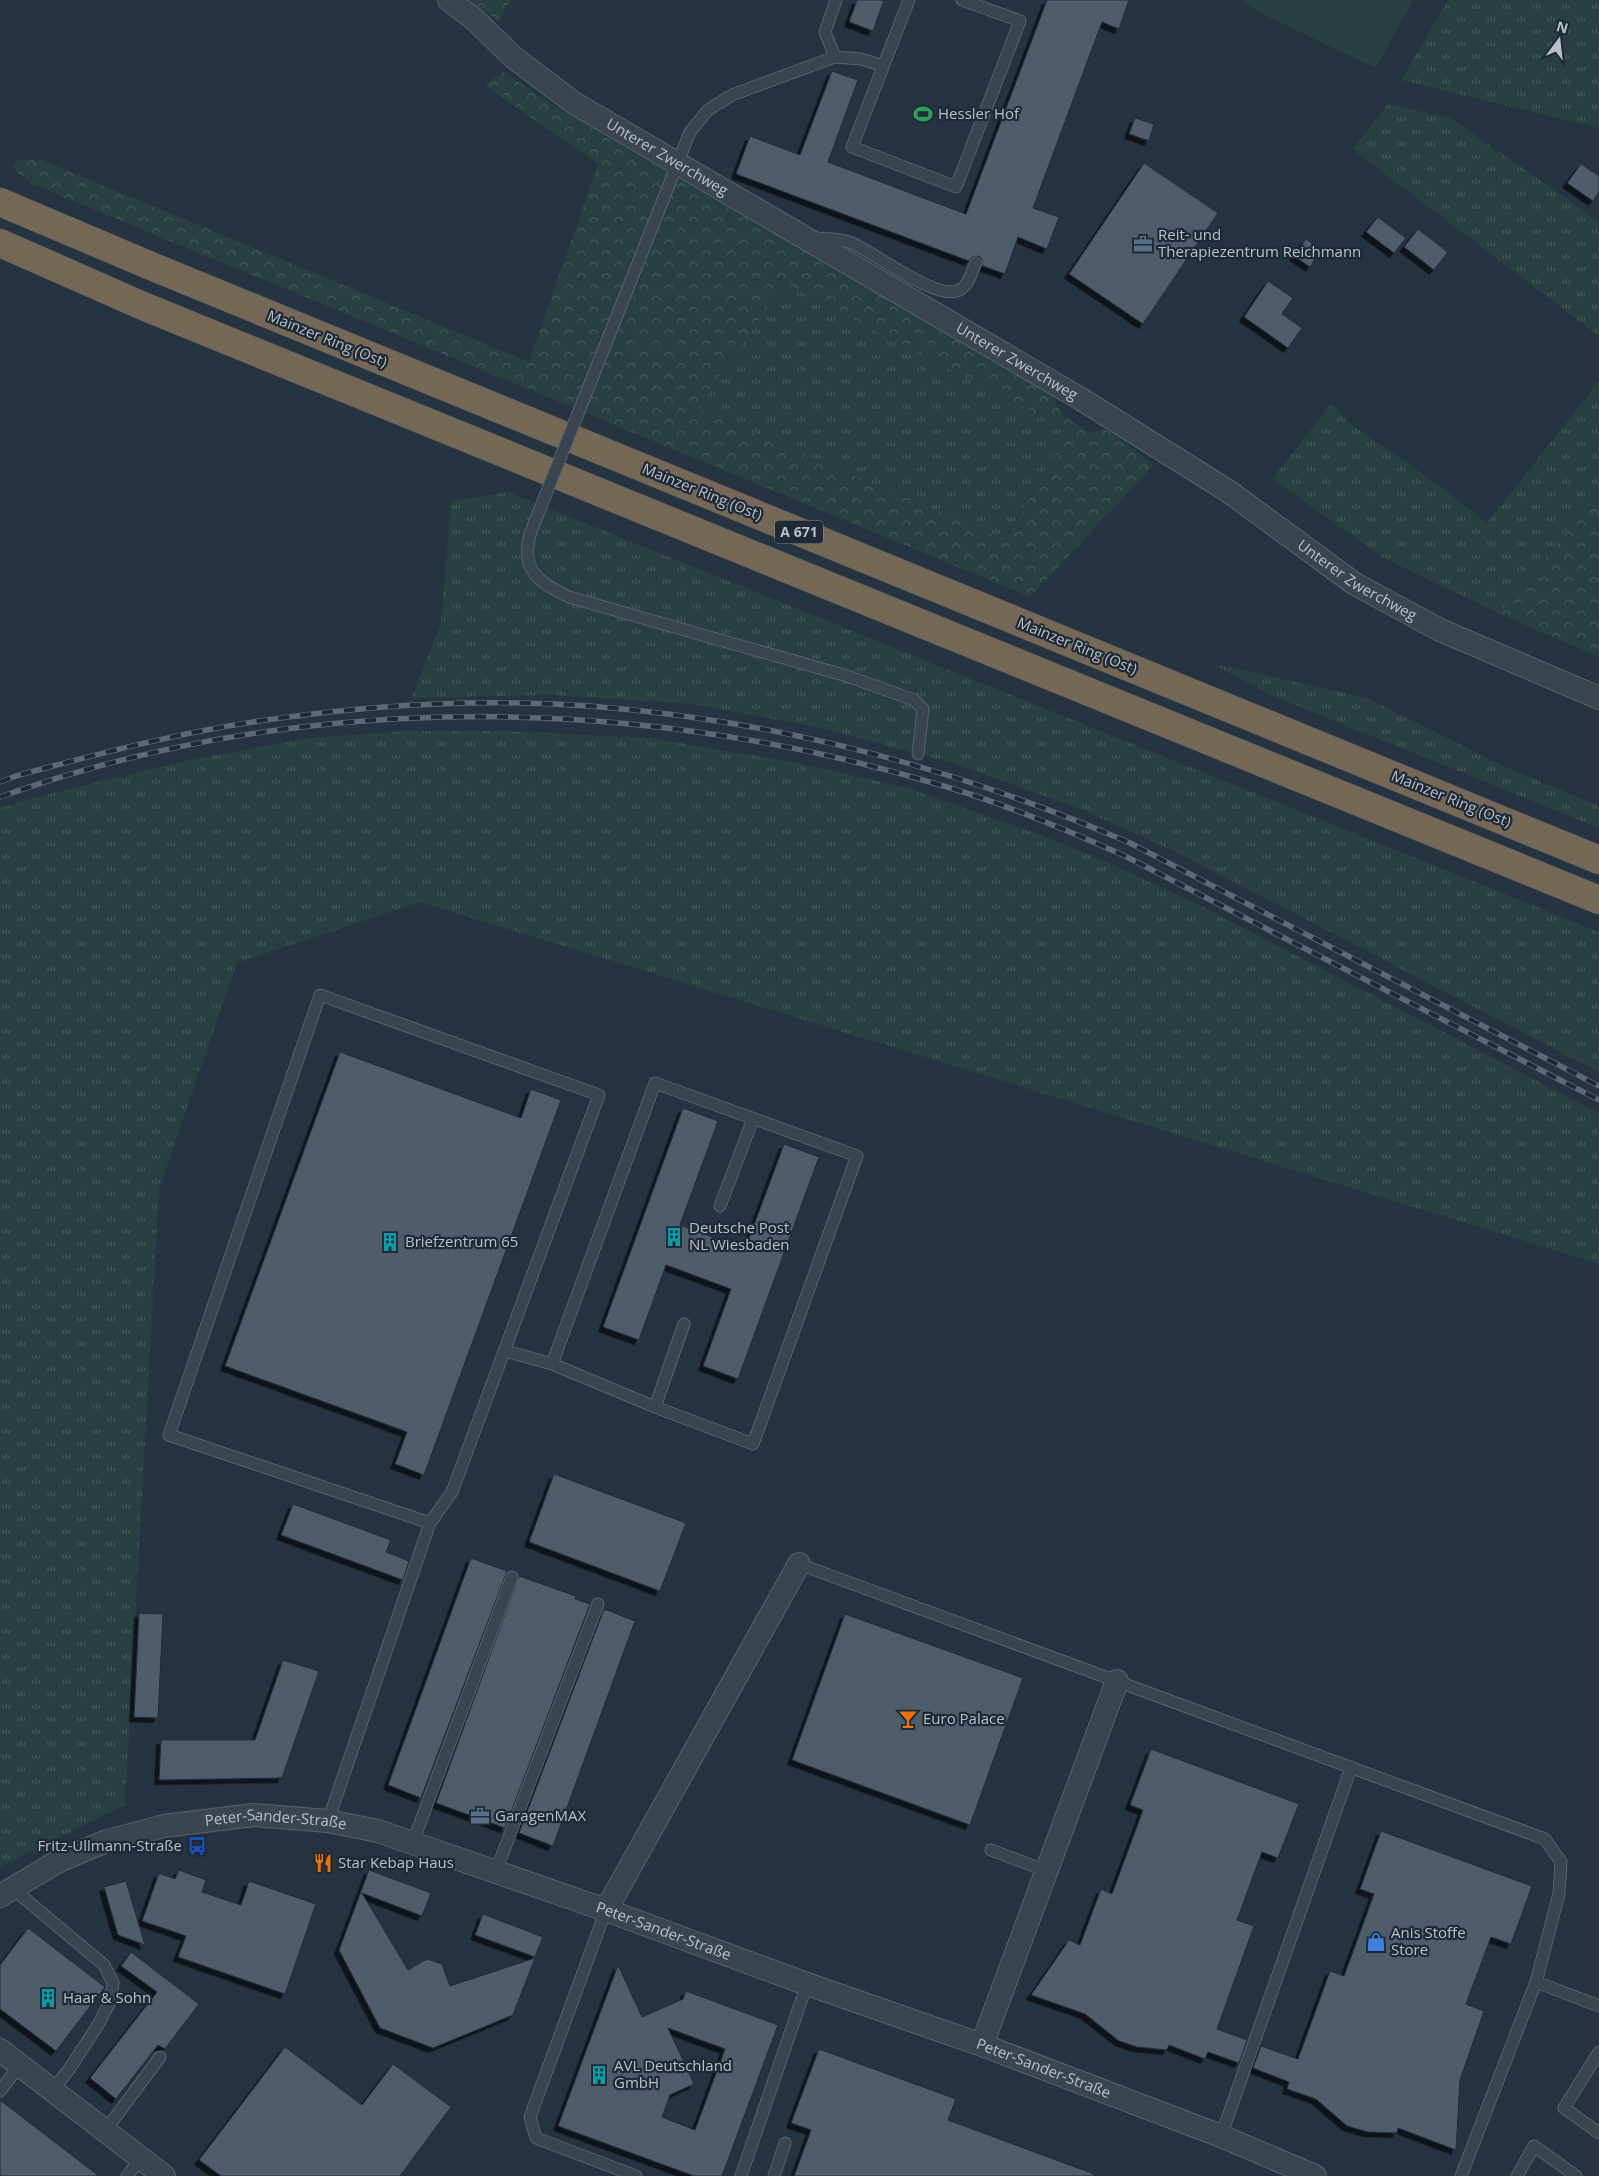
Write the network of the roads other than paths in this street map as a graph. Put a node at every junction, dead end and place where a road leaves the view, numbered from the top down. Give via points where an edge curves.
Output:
1 (449, 0) edge
2 (836, 0) edge
3 (909, 0) edge
4 (962, 0) edge
5 (835, 58) junction
6 (883, 66) junction
7 (677, 164) junction
8 (0, 202) edge
9 (805, 238) junction
10 (0, 243) edge
11 (976, 263) dead end
12 (1599, 698) edge
13 (918, 754) dead end
14 (1599, 860) edge
15 (1599, 900) edge
16 (753, 1119) junction
17 (720, 1206) dead end
18 (684, 1324) dead end
19 (506, 1351) junction
20 (552, 1364) junction
21 (656, 1407) junction
22 (430, 1523) junction
23 (799, 1564) joint
24 (512, 1577) dead end
25 (598, 1604) dead end
26 (1117, 1682) junction
27 (1351, 1768) junction
28 (328, 1821) junction
29 (412, 1842) junction
30 (991, 1850) dead end
31 (496, 1871) junction
32 (1047, 1871) junction
33 (6, 1892) edge
34 (606, 1910) junction
35 (1536, 1982) junction
36 (807, 1984) junction
37 (1599, 2006) edge
38 (982, 2045) junction
39 (0, 2050) edge
40 (1599, 2052) edge
41 (160, 2057) dead end
42 (20, 2066) junction
43 (52, 2090) junction
44 (0, 2091) edge
45 (105, 2131) junction
46 (1599, 2133) edge
47 (1221, 2136) junction
48 (785, 2143) dead end
49 (141, 2158) junction
50 (1270, 2167) edge
51 (127, 2176) edge
52 (164, 2176) edge
53 (636, 2176) edge
54 (741, 2176) edge
55 (774, 2176) edge
56 (1315, 2176) edge
57 (1461, 2176) edge
58 (1517, 2176) edge
59 (1576, 2176) edge

1 - 7 street, Unterer Zwerchweg via 551,87 600,120
2 - 5 lane via 825,32
3 - 6 lane
4 - 6 lane via 1020,21 956,187 852,147
5 - 6 lane via 861,59
5 - 7 lane via 732,95 708,110 690,132
7 - 9 street, Unterer Zwerchweg
7 - 13 lane, bridge via 530,534 526,546 530,569 539,580 569,597 848,676 914,700 923,709
8 - 14 highway, Mainzer Ring (Ost) / A 671
9 - 11 lane via 851,242 930,287 946,292 958,291 966,285
9 - 12 street, Unterer Zwerchweg via 1114,419 1228,492 1355,584 1440,630
10 - 15 highway, A 671 via 143,306
16 - 17 lane
16 - 20 lane via 655,1083
16 - 21 lane via 857,1156 753,1444
18 - 21 lane
19 - 20 lane
19 - 22 lane via 452,1492
19 - 22 lane via 599,1095 320,995 169,1435
20 - 21 lane
22 - 28 lane
23 - 26 lane
23 - 34 street
24 - 29 lane
25 - 31 lane
26 - 27 lane
26 - 32 street
27 - 35 lane via 1545,1839 1561,1862 1559,1894
27 - 47 lane
28 - 29 street, Peter-Sander-Straße
28 - 33 street, Peter-Sander-Straße via 254,1815 139,1831 57,1862
29 - 31 street, Peter-Sander-Straße
30 - 32 lane
31 - 34 street, Peter-Sander-Straße
32 - 38 street
33 - 43 lane via 104,1965 113,1983 110,2002 98,2024
34 - 36 street, Peter-Sander-Straße
34 - 53 lane via 530,2116 536,2138
35 - 37 lane
35 - 57 lane
36 - 38 street, Peter-Sander-Straße
36 - 54 lane
38 - 47 street, Peter-Sander-Straße
39 - 42 street
40 - 46 lane via 1564,2108
41 - 45 lane
42 - 43 street
42 - 44 lane
43 - 45 street
45 - 49 street
47 - 50 street, Peter-Sander-Straße
48 - 55 lane
49 - 51 lane
49 - 52 street
50 - 56 street, Peter-Sander-Straße
58 - 59 lane via 1534,2146

